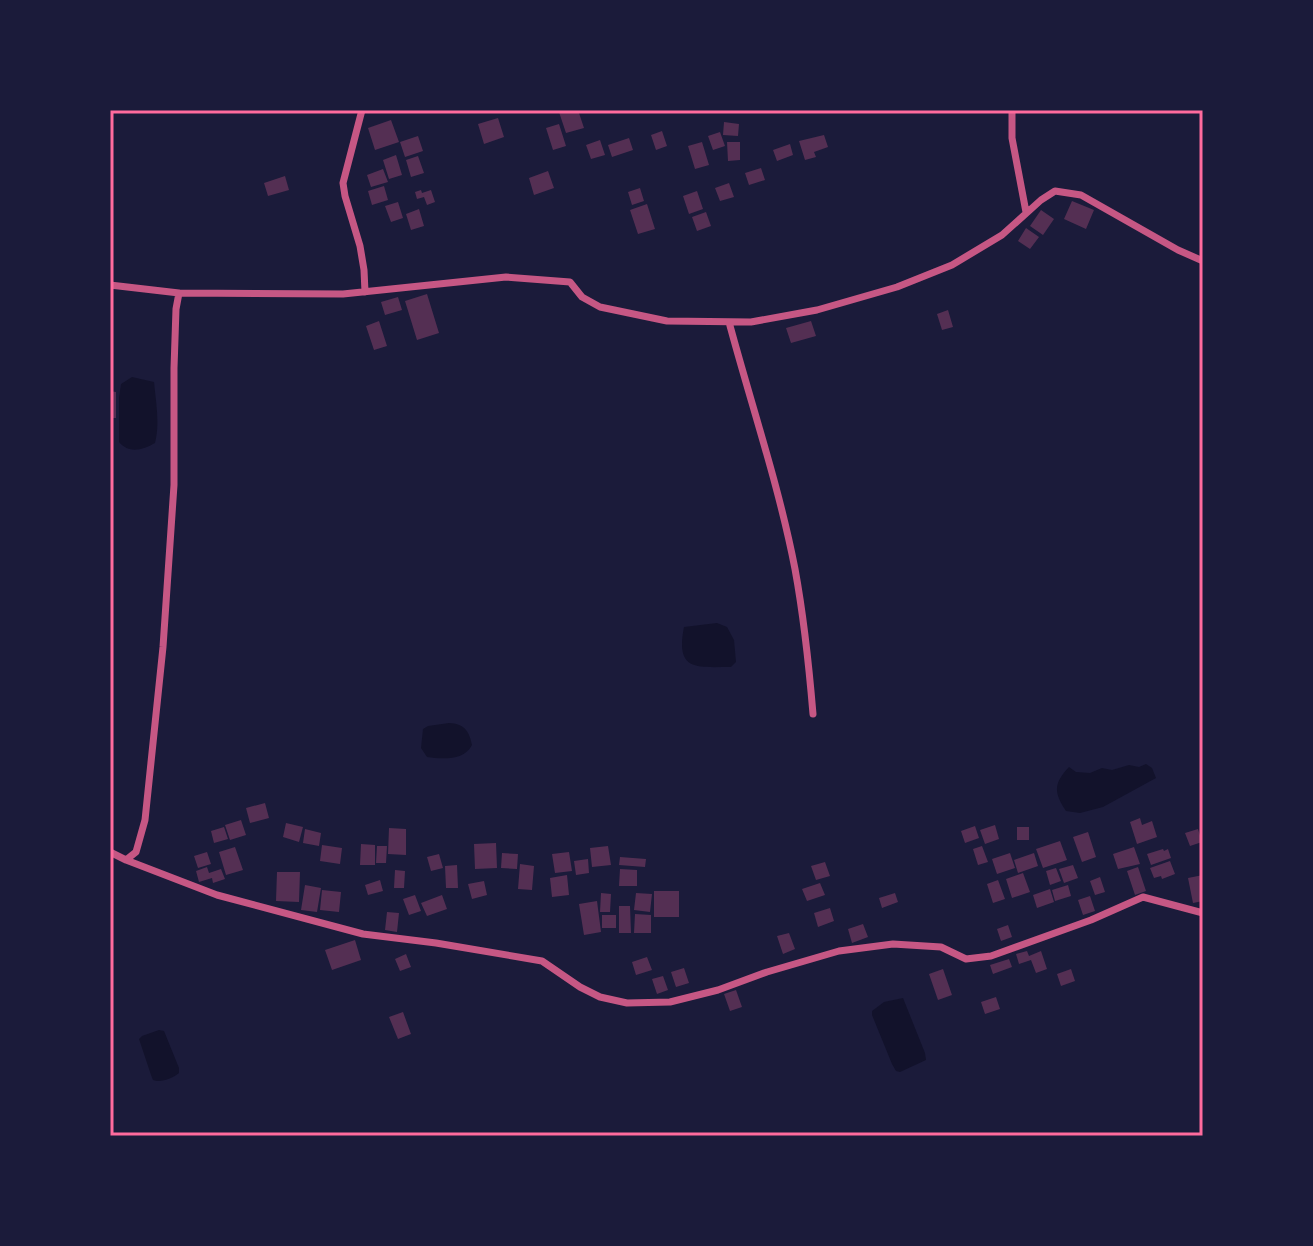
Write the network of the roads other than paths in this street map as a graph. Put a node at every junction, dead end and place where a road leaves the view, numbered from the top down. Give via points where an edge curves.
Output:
1 (362, 110) edge
2 (1012, 110) edge
3 (1026, 212) junction
4 (1203, 261) edge
5 (110, 285) edge
6 (365, 292) junction
7 (179, 293) junction
8 (729, 322) junction
9 (813, 714) dead end
10 (110, 852) edge
11 (126, 860) junction
12 (1203, 913) edge

1 - 6 street via 343,183 360,246
2 - 3 street
3 - 4 street via 1055,191 1081,195
3 - 8 street via 1002,235 952,265 897,287 817,310
5 - 7 street
6 - 7 street
6 - 8 street via 506,277 570,282 600,307 667,321
7 - 11 street via 162,660 145,820 136,852
8 - 9 street via 794,566
10 - 11 street
11 - 12 street via 217,895 363,934 542,961 600,997 627,1003 670,1002 839,951 893,944 941,947 966,959 991,956 1143,897

